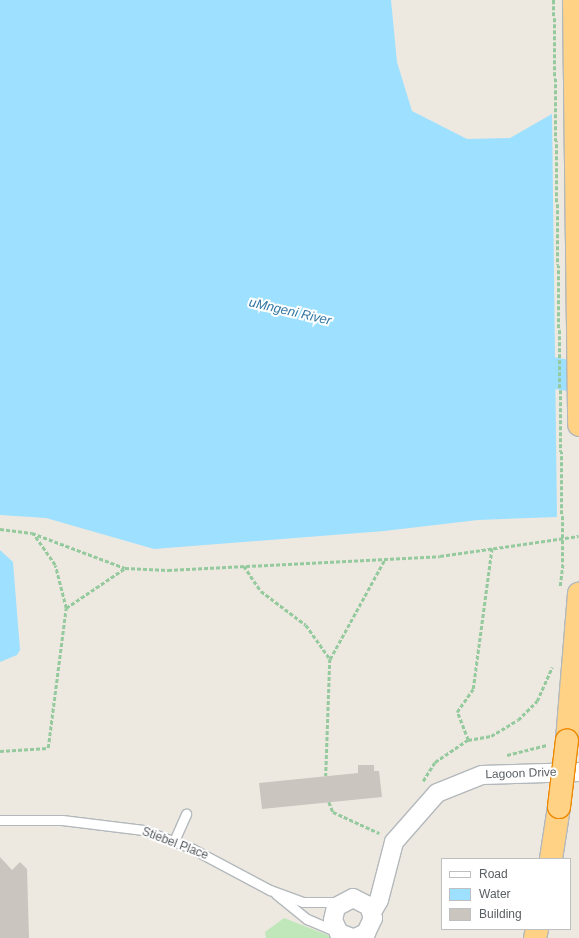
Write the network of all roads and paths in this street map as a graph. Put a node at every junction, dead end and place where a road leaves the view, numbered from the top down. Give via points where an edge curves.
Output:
1 (554, 0) edge
2 (574, 0) edge
3 (579, 425) edge
4 (0, 529) edge
5 (32, 533) junction
6 (579, 536) edge
7 (492, 547) junction
8 (385, 559) junction
9 (244, 566) junction
10 (125, 568) junction
11 (569, 593) edge
12 (66, 608) junction
13 (330, 659) junction
14 (554, 664) dead end
15 (468, 740) junction
16 (0, 752) edge
17 (579, 772) edge
18 (326, 776) dead end
19 (421, 783) dead end
20 (329, 802) dead end
21 (186, 814) dead end
22 (0, 820) edge
23 (174, 841) junction
24 (394, 842) junction
25 (551, 858) edge
26 (270, 890) junction
27 (341, 902) junction
28 (373, 915) junction
29 (349, 936) edge
30 (378, 938) edge

1 - 11 path, bridge via 563,563
2 - 3 highway
4 - 5 path
5 - 10 path
5 - 12 path via 55,565
6 - 7 path
7 - 8 path via 440,556
7 - 15 path via 474,689 457,712
8 - 9 path
8 - 13 path
9 - 10 path
9 - 13 path via 261,591 306,625
10 - 12 path
11 - 25 highway, bridge via 567,740
12 - 16 path via 48,748
13 - 18 path
14 - 15 path via 537,701 518,720 491,736
15 - 19 path via 435,762
17 - 24 street, Lagoon Drive via 499,773 466,779 437,793
20 - 24 path via 333,812
21 - 23 lane
22 - 23 lane, Stiebel Place via 103,824 143,830
23 - 26 lane, Stiebel Place
24 - 28 street, Lagoon Drive
26 - 27 lane, Stiebel Place via 311,904
26 - 29 lane, Stiebel Place via 307,919
27 - 28 street via 359,899
27 - 29 street via 333,914
28 - 29 street via 366,933
28 - 30 street

